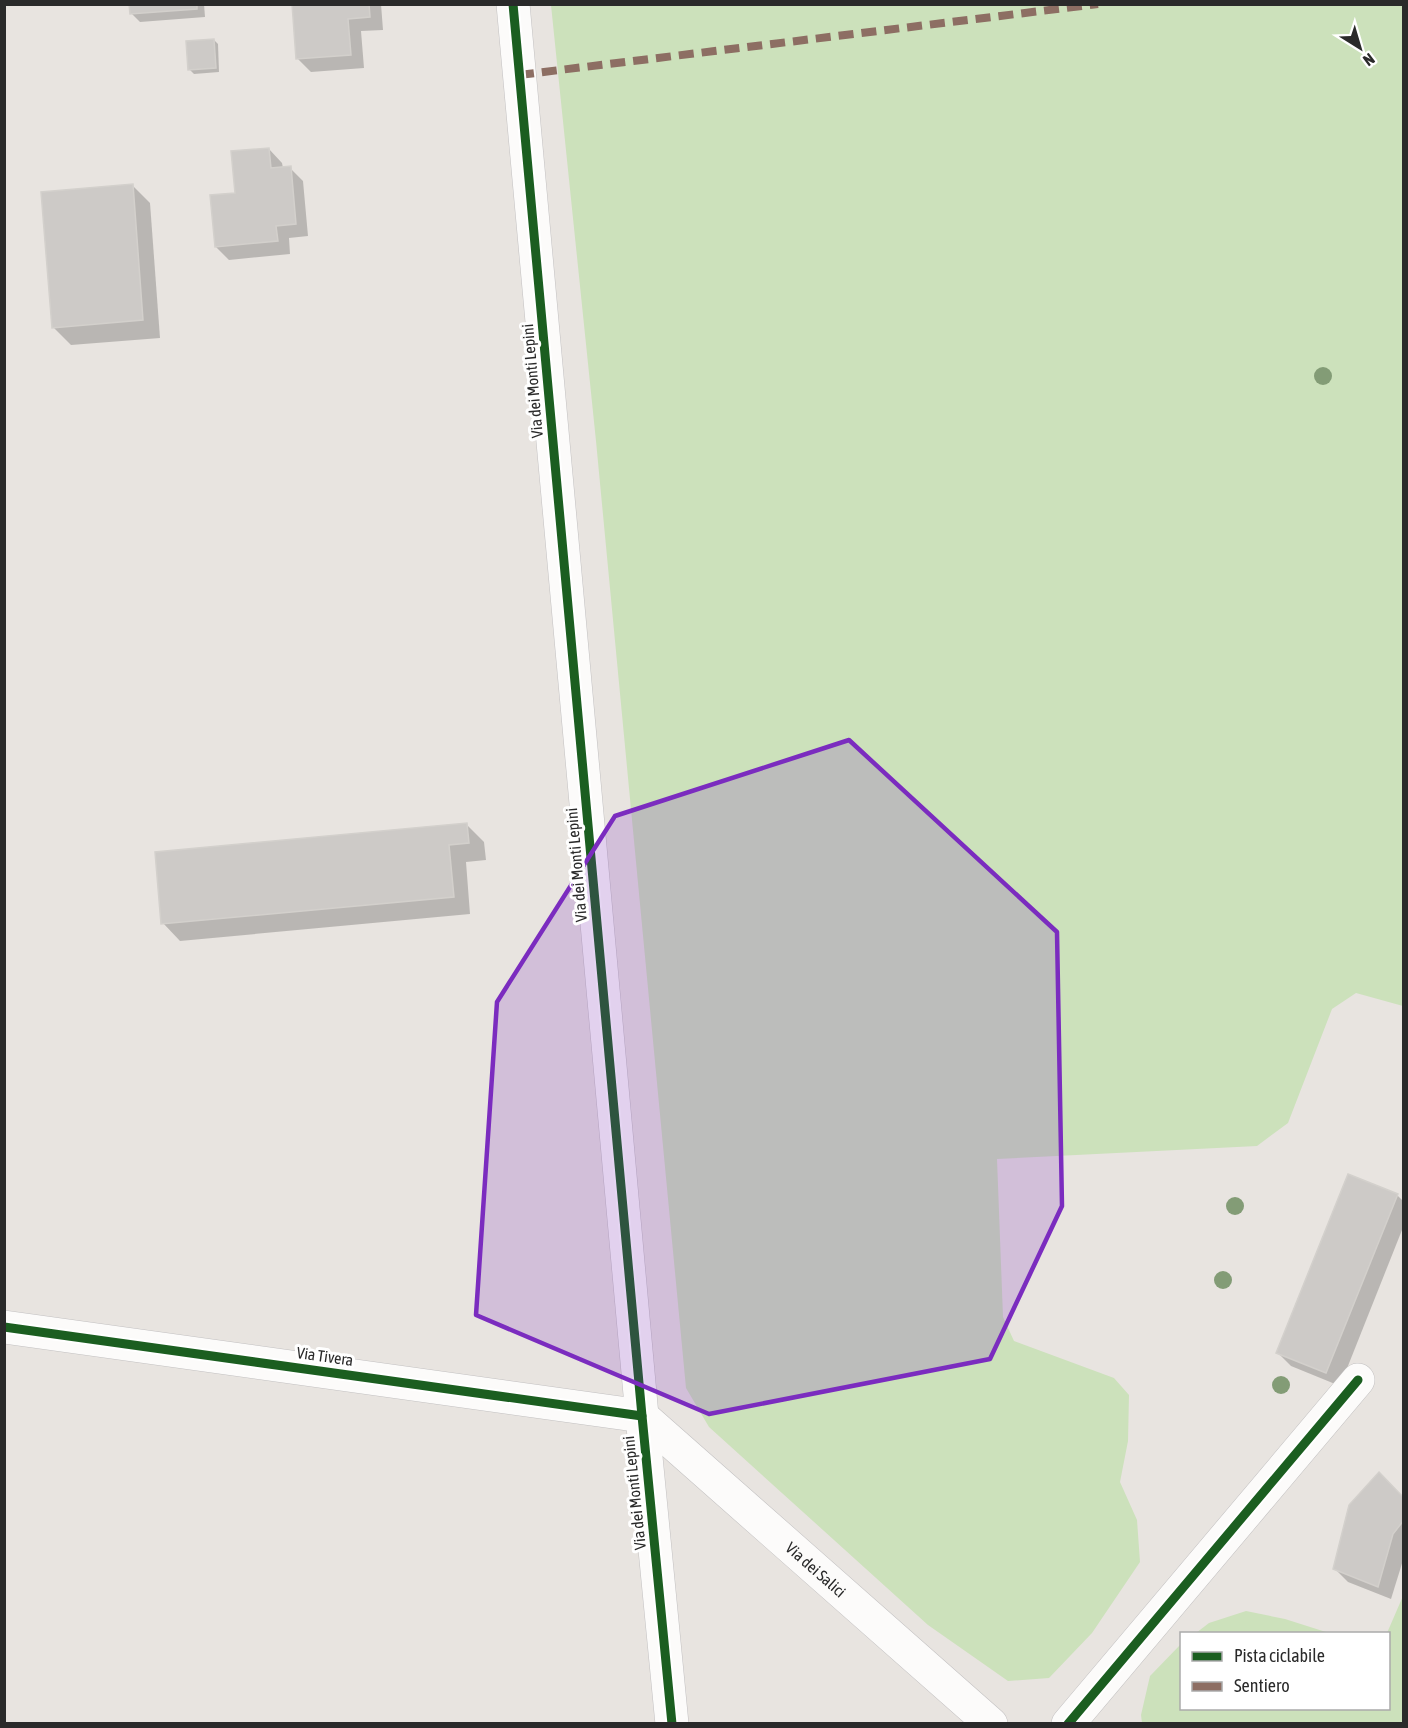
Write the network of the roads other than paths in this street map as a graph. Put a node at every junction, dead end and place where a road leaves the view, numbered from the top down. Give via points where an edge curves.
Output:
1 (513, 4) edge
2 (4, 1326) edge
3 (1358, 1380) dead end
4 (642, 1416) junction
5 (672, 1724) edge
6 (991, 1724) edge
7 (1068, 1724) edge

1 - 4 street, Via dei Monti Lepini
2 - 4 street, Via Tivera
3 - 7 street
4 - 5 street, Via dei Monti Lepini
4 - 6 street, Via dei Salici

